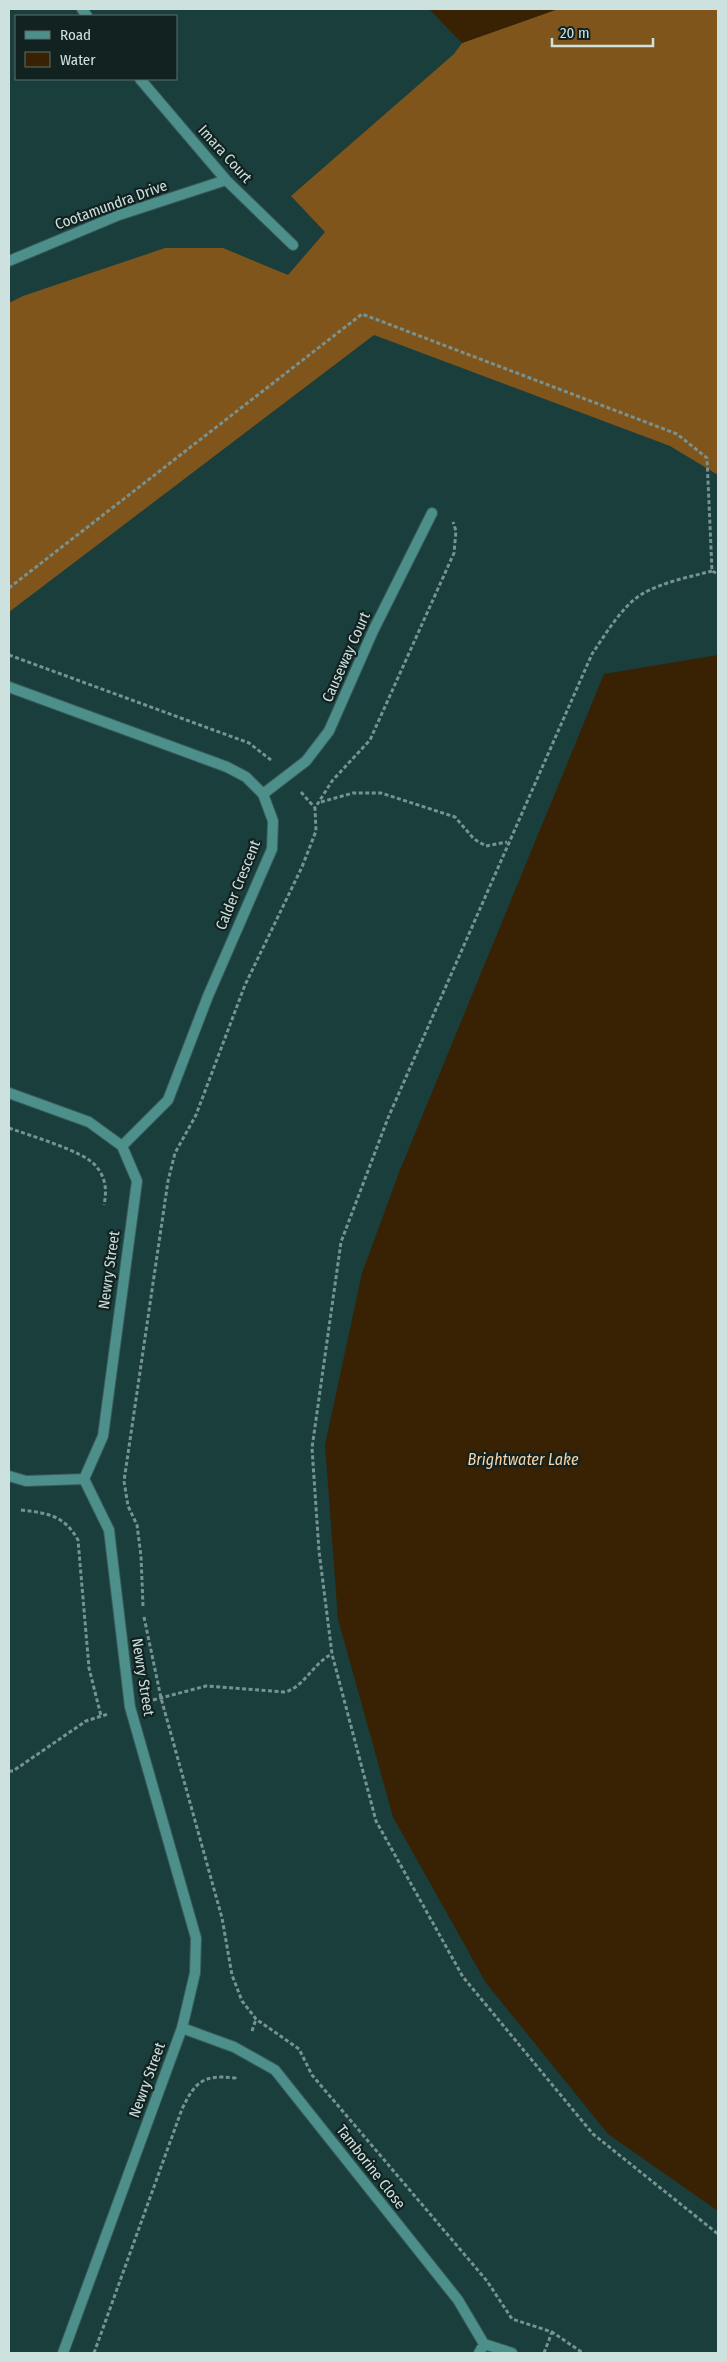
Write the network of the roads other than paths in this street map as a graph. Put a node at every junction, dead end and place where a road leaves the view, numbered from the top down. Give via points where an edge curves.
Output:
1 (141, 80) edge
2 (226, 180) junction
3 (293, 245) dead end
4 (9, 261) edge
5 (432, 513) road end
6 (9, 687) edge
7 (263, 794) junction
8 (9, 1093) edge
9 (122, 1146) junction
10 (9, 1476) edge
11 (84, 1479) junction
12 (182, 2028) junction
13 (481, 2349) edge
14 (63, 2353) edge
15 (512, 2353) edge

1 - 2 street, Imara Court
2 - 3 street, Imara Court
2 - 4 street, Cootamundra Drive via 120,215
5 - 7 street, Causeway Court via 372,631 329,731 306,761
6 - 7 street, Calder Crescent via 227,767 246,777
7 - 9 street, Calder Crescent via 274,821 272,849 208,996 168,1100
8 - 9 street via 89,1122
9 - 11 street, Newry Street via 137,1181 102,1436
10 - 11 street via 26,1481
11 - 12 street, Newry Street via 109,1530 130,1707 196,1938 195,1973
12 - 13 street, Tamborine Close via 234,2047 275,2070 458,2300
12 - 14 street, Newry Street
13 - 15 street, Tamborine Close

